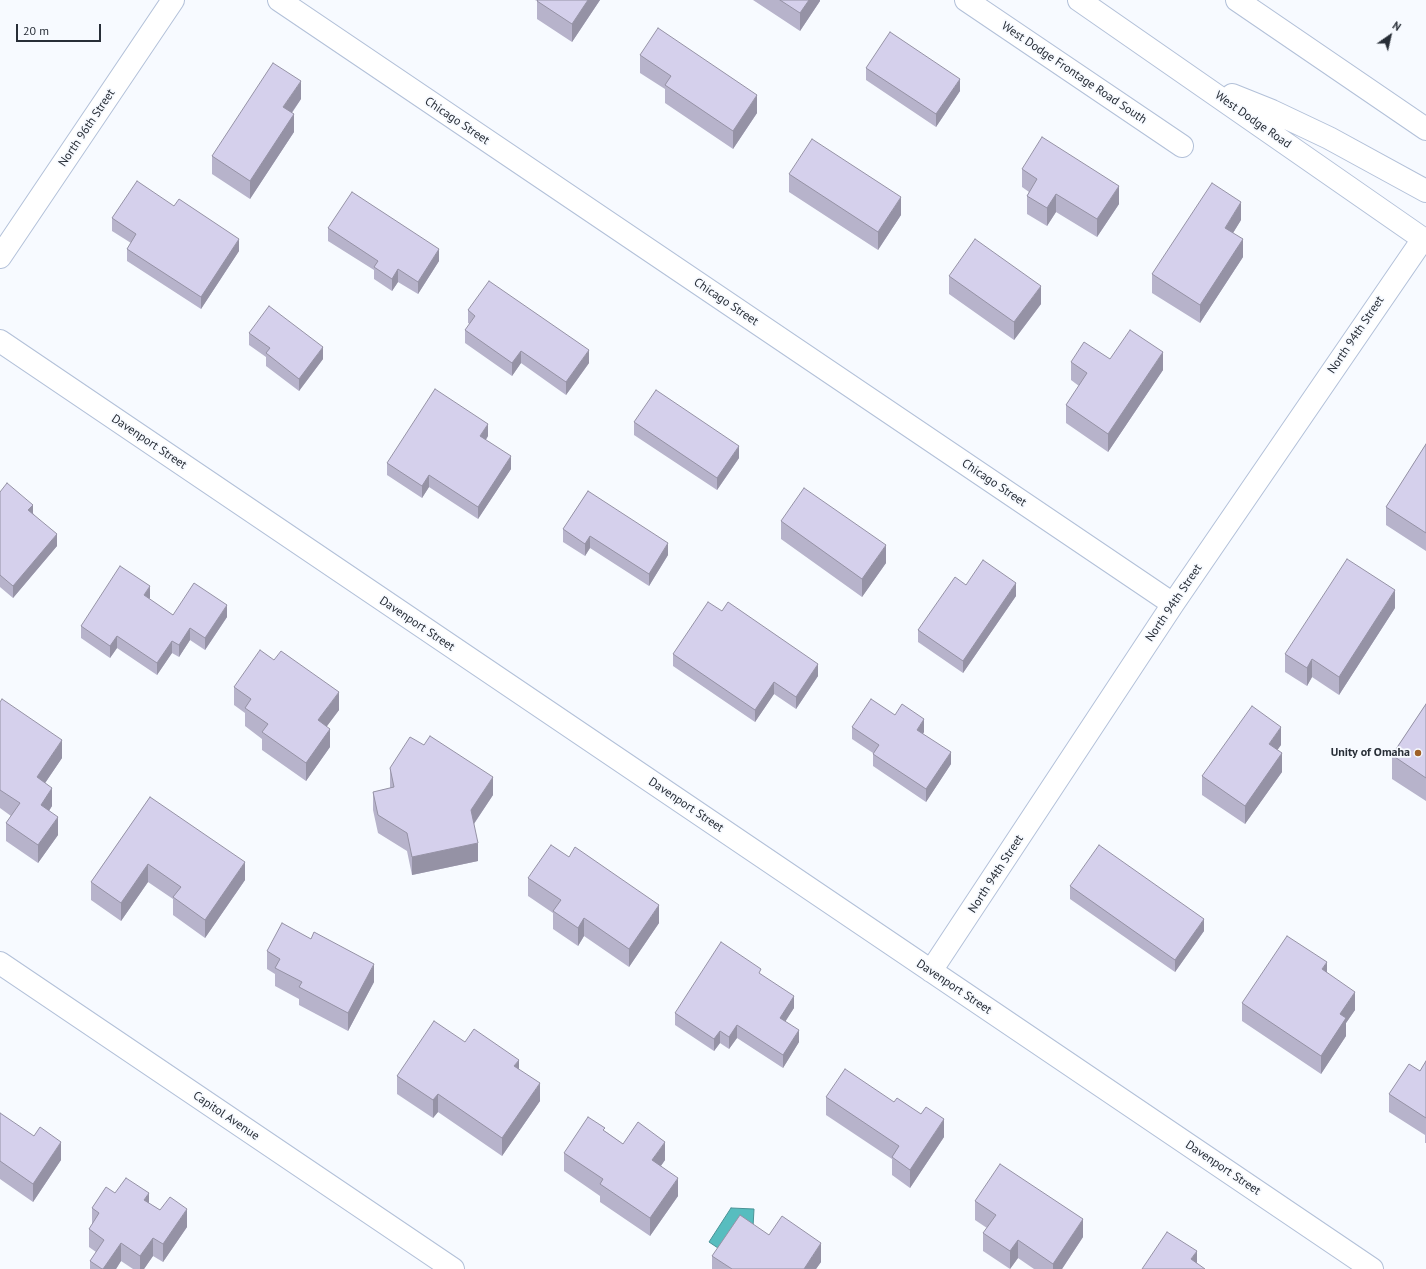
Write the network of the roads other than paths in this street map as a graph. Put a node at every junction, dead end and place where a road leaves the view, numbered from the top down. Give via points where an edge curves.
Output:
1 (173, 0) edge
2 (278, 0) edge
3 (966, 0) edge
4 (1079, 0) edge
5 (1237, 0) edge
6 (1194, 79) junction
7 (1426, 129) edge
8 (1182, 146) dead end
9 (1426, 191) edge
10 (1424, 240) edge
11 (0, 257) edge
12 (0, 341) edge
13 (1173, 604) junction
14 (0, 963) edge
15 (931, 971) junction
16 (452, 1269) edge
17 (1372, 1269) edge

1 - 11 main road, North 96th Street
2 - 13 main road, Chicago Street
3 - 8 main road, West Dodge Frontage Road South
4 - 6 main road, West Dodge Road
5 - 7 main road
6 - 9 main road via 1329,138
6 - 10 main road, West Dodge Road
10 - 13 main road, North 94th Street
12 - 15 main road, Davenport Street
13 - 15 main road, North 94th Street
14 - 16 main road, Capitol Avenue
15 - 17 main road, Davenport Street

